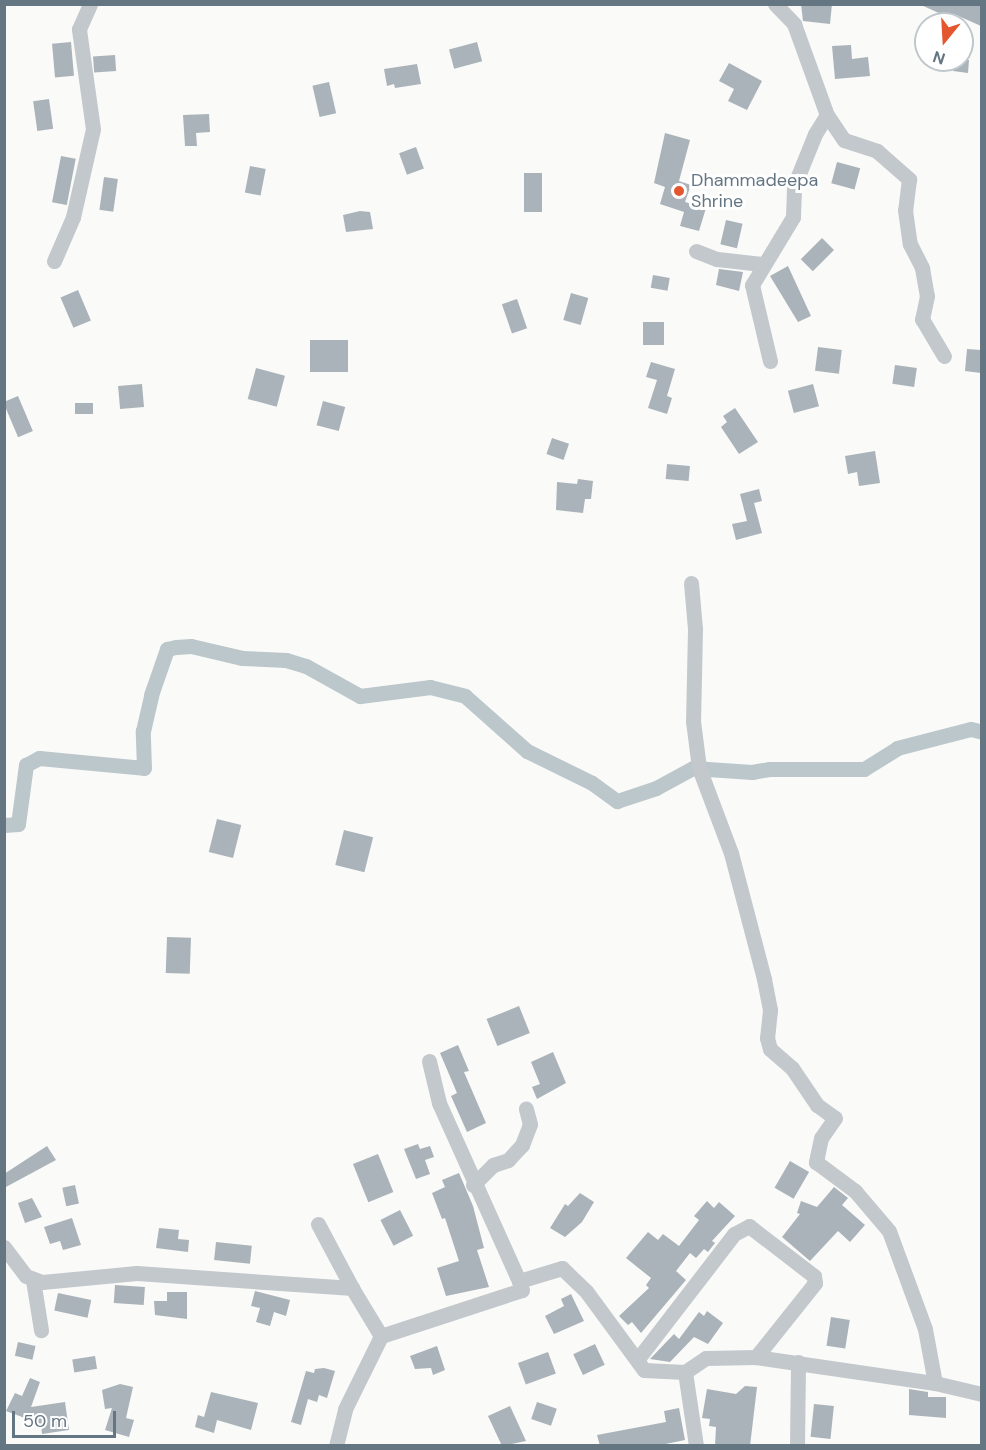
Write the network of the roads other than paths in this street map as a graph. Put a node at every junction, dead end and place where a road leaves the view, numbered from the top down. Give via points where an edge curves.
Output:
1 (90, 4) edge
2 (775, 4) edge
3 (827, 114) junction
4 (696, 251) dead end
5 (54, 261) dead end
6 (762, 264) junction
7 (945, 356) dead end
8 (770, 361) dead end
9 (691, 583) dead end
10 (429, 1061) dead end
11 (526, 1109) dead end
12 (473, 1185) junction
13 (318, 1224) dead end
14 (4, 1247) edge
15 (33, 1280) junction
16 (519, 1281) junction
17 (352, 1288) junction
18 (41, 1330) dead end
19 (381, 1336) junction
20 (756, 1357) junction
21 (637, 1360) junction
22 (798, 1362) junction
23 (685, 1372) junction
24 (935, 1383) junction
25 (981, 1394) edge
26 (336, 1446) edge
27 (696, 1446) edge
28 (796, 1446) edge

1 - 5 street via 79,29 93,129 73,217
2 - 3 street via 794,24
3 - 6 street via 794,186 793,217
3 - 7 street via 844,140 877,151 909,179 905,210 910,244 922,268 927,296 922,319
4 - 6 street via 717,259
6 - 8 street via 752,285
9 - 24 street via 695,629 693,721 699,768 731,853 764,979 770,1010 766,1038 770,1049 792,1068 818,1106 835,1118 821,1138 816,1162 855,1191 889,1231 925,1329
10 - 12 street via 439,1103
11 - 12 street via 530,1124 522,1145
12 - 16 street
13 - 17 street
14 - 15 street
15 - 17 street via 137,1273
15 - 18 street
16 - 19 street via 522,1290
16 - 21 street via 562,1268 586,1291
17 - 19 street
19 - 26 street via 345,1409
20 - 21 street via 815,1283 814,1276 795,1258 749,1226 734,1234
20 - 22 street
20 - 23 street via 706,1358
21 - 23 street via 644,1370
22 - 24 street
22 - 28 street
23 - 27 street
24 - 25 street

